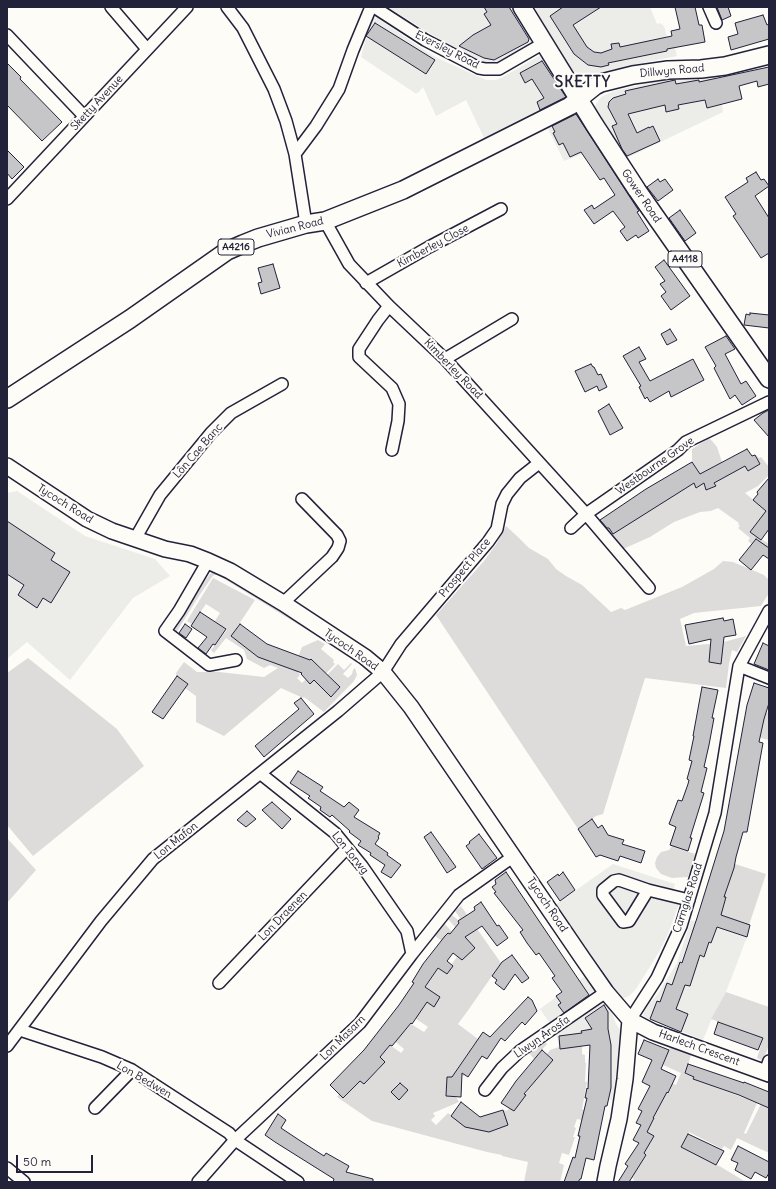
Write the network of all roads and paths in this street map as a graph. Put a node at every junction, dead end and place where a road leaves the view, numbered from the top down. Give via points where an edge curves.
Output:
1 (111, 7) edge
2 (187, 7) edge
3 (227, 7) edge
4 (373, 7) edge
5 (522, 7) edge
6 (709, 7) edge
7 (716, 23) dead end
8 (7, 35) edge
9 (544, 43) junction
10 (147, 49) junction
11 (769, 55) edge
12 (579, 99) junction
13 (84, 116) junction
14 (295, 154) junction
15 (8, 198) edge
16 (501, 209) dead end
17 (325, 221) junction
18 (306, 224) junction
19 (366, 283) junction
20 (389, 306) junction
21 (512, 319) dead end
22 (445, 359) junction
23 (769, 379) edge
24 (282, 384) dead end
25 (7, 399) edge
26 (769, 402) edge
27 (392, 450) dead end
28 (540, 463) junction
29 (7, 466) edge
30 (302, 499) dead end
31 (586, 514) junction
32 (571, 528) dead end
33 (135, 539) junction
34 (208, 561) junction
35 (649, 588) dead end
36 (283, 603) junction
37 (769, 611) edge
38 (236, 660) dead end
39 (739, 666) junction
40 (383, 672) junction
41 (769, 678) edge
42 (261, 774) junction
43 (347, 848) junction
44 (514, 856) junction
45 (648, 890) dead end
46 (689, 900) junction
47 (412, 954) junction
48 (219, 982) dead end
49 (606, 992) junction
50 (630, 1020) junction
51 (20, 1030) junction
52 (7, 1046) edge
53 (768, 1069) edge
54 (132, 1070) junction
55 (485, 1090) dead end
56 (95, 1108) dead end
57 (235, 1140) junction
58 (7, 1168) edge
59 (24, 1182) edge
60 (198, 1182) edge
61 (298, 1182) edge
62 (605, 1182) edge

1 - 10 street
2 - 10 street, Sketty Avenue
3 - 14 street via 243,28 274,90
4 - 9 street, Eversley Road via 425,40 479,68 499,69
4 - 14 street via 356,43 339,90
5 - 9 main road, Gower Road / A4118
6 - 7 street
8 - 13 street
9 - 12 main road, Gower Road / A4118
10 - 13 street, Sketty Avenue
11 - 12 main road, Dillwyn Road / A4216 via 725,66 668,70 601,82
12 - 17 main road, Vivian Road / A4216 via 570,106 403,190
12 - 23 main road, Gower Road / A4118 via 637,190
13 - 15 street, Sketty Avenue
14 - 18 street
16 - 19 street, Kimberley Close
17 - 18 main road, Vivian Road / A4216
17 - 19 street, Kimberley Road via 349,264
18 - 25 main road, Vivian Road / A4216 via 258,238 227,251 130,319
19 - 20 street, Kimberley Road
20 - 22 street, Kimberley Road
20 - 27 street via 359,349 358,357 392,388 399,404
21 - 22 street
22 - 28 street, Kimberley Road
24 - 33 street, Lôn Cae Banc via 231,413 211,433 160,495
26 - 31 street, Westbourne Grove via 686,442
28 - 31 street, Kimberley Road
28 - 40 street, Prospect Place via 520,478 507,494 502,504 498,529 401,644
29 - 33 street, Tycoch Road via 87,519
30 - 36 street via 337,535 340,542 332,557
31 - 32 street, Westbourne Grove
31 - 35 street, Kimberley Road
33 - 34 street, Tycoch Road
34 - 36 street, Tycoch Road via 230,571
34 - 38 street via 165,631 209,665
36 - 40 street, Tycoch Road via 365,657
37 - 39 street, Carnglas Road
39 - 41 street
39 - 46 street, Carnglas Road via 715,813
40 - 42 street, Lon Mafon
40 - 44 street, Tycoch Road via 411,707
42 - 43 street, Lon Iorwg via 335,833
42 - 51 street, Lon Mafon via 153,858 101,921
43 - 47 street, Lon Iorwg via 407,931
43 - 48 street, Lon Draenen
44 - 47 street, Lon Masarn via 459,895
44 - 49 street, Tycoch Road
45 - 46 street
46 - 50 street, Carnglas Road via 681,926 657,978
47 - 57 street, Lon Masarn via 360,1023
49 - 50 street, Tycoch Road
49 - 55 street, Llwyn Arosfa via 520,1051 502,1068
50 - 53 street, Harlech Crescent via 653,1032
50 - 62 street, Carnglas Road via 622,1099
51 - 52 street, Lon Mafon
51 - 54 street, Lon Bedwen via 102,1057
54 - 56 street
54 - 57 street, Lon Bedwen
57 - 60 street, Lon Masarn
57 - 61 street, Lon Bedwen
58 - 59 street

